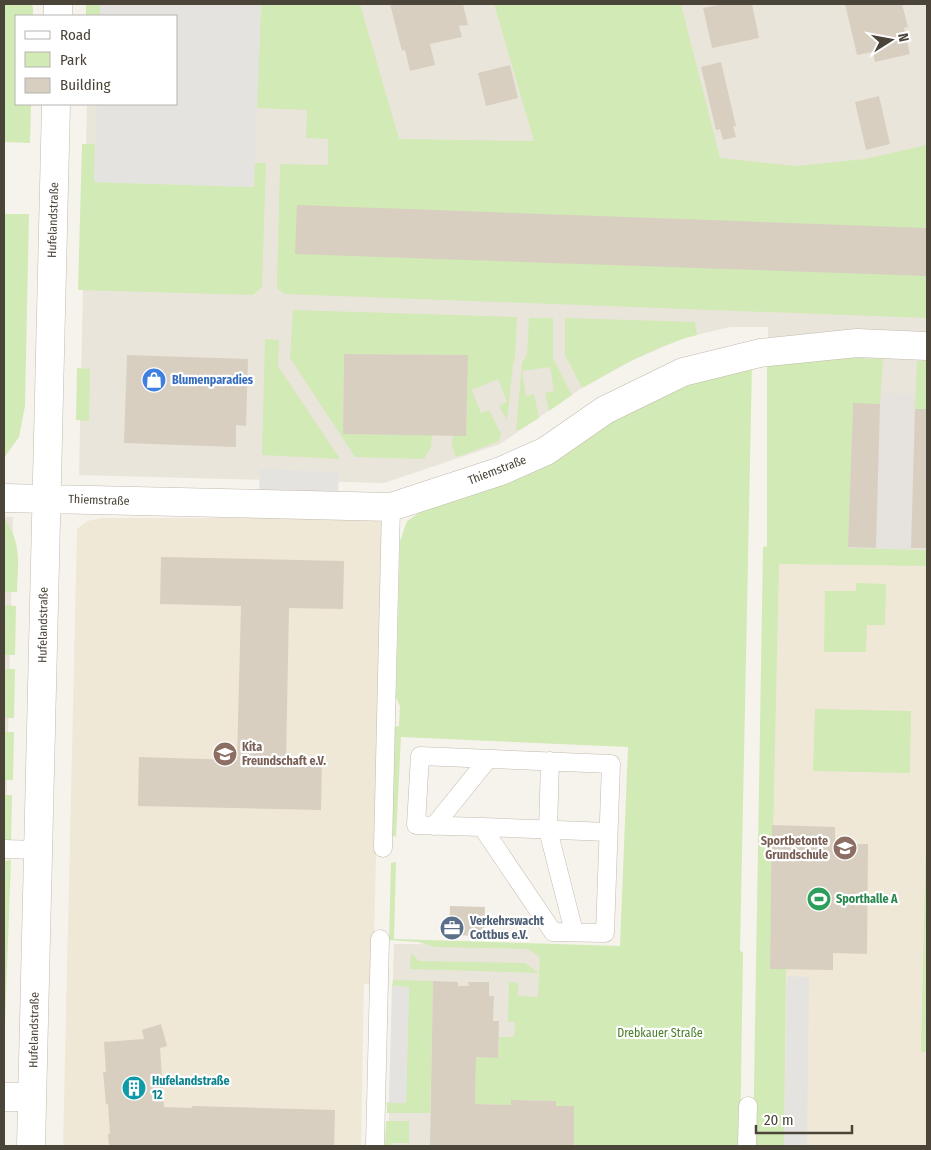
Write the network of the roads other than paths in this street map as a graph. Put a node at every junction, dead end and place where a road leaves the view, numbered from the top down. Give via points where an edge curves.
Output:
1 (56, 105) edge
2 (927, 346) edge
3 (4, 498) edge
4 (45, 499) junction
5 (391, 507) junction
6 (488, 758) junction
7 (550, 761) junction
8 (434, 826) junction
9 (482, 827) junction
10 (548, 830) junction
11 (608, 832) junction
12 (383, 848) dead end
13 (4, 849) edge
14 (38, 850) junction
15 (574, 932) junction
16 (380, 939) dead end
17 (4, 1097) edge
18 (32, 1097) junction
19 (748, 1106) dead end
20 (31, 1146) edge
21 (375, 1146) edge
22 (747, 1146) edge

1 - 4 street, Hufelandstraße
2 - 5 street, Thiemstraße via 857,343 760,353 683,372 605,410 546,450 500,471
3 - 4 street, Thiemstraße
4 - 5 street, Thiemstraße
4 - 14 street, Hufelandstraße
5 - 12 lane
6 - 7 lane
6 - 8 lane
6 - 8 lane via 420,756 416,825
7 - 10 lane
7 - 11 lane via 611,764
8 - 9 lane
9 - 10 lane
9 - 15 lane via 554,932
10 - 11 lane
10 - 15 lane
11 - 15 lane via 605,933
13 - 14 lane
14 - 18 street, Hufelandstraße
16 - 21 lane
17 - 18 street
18 - 20 street, Hufelandstraße
19 - 22 lane

